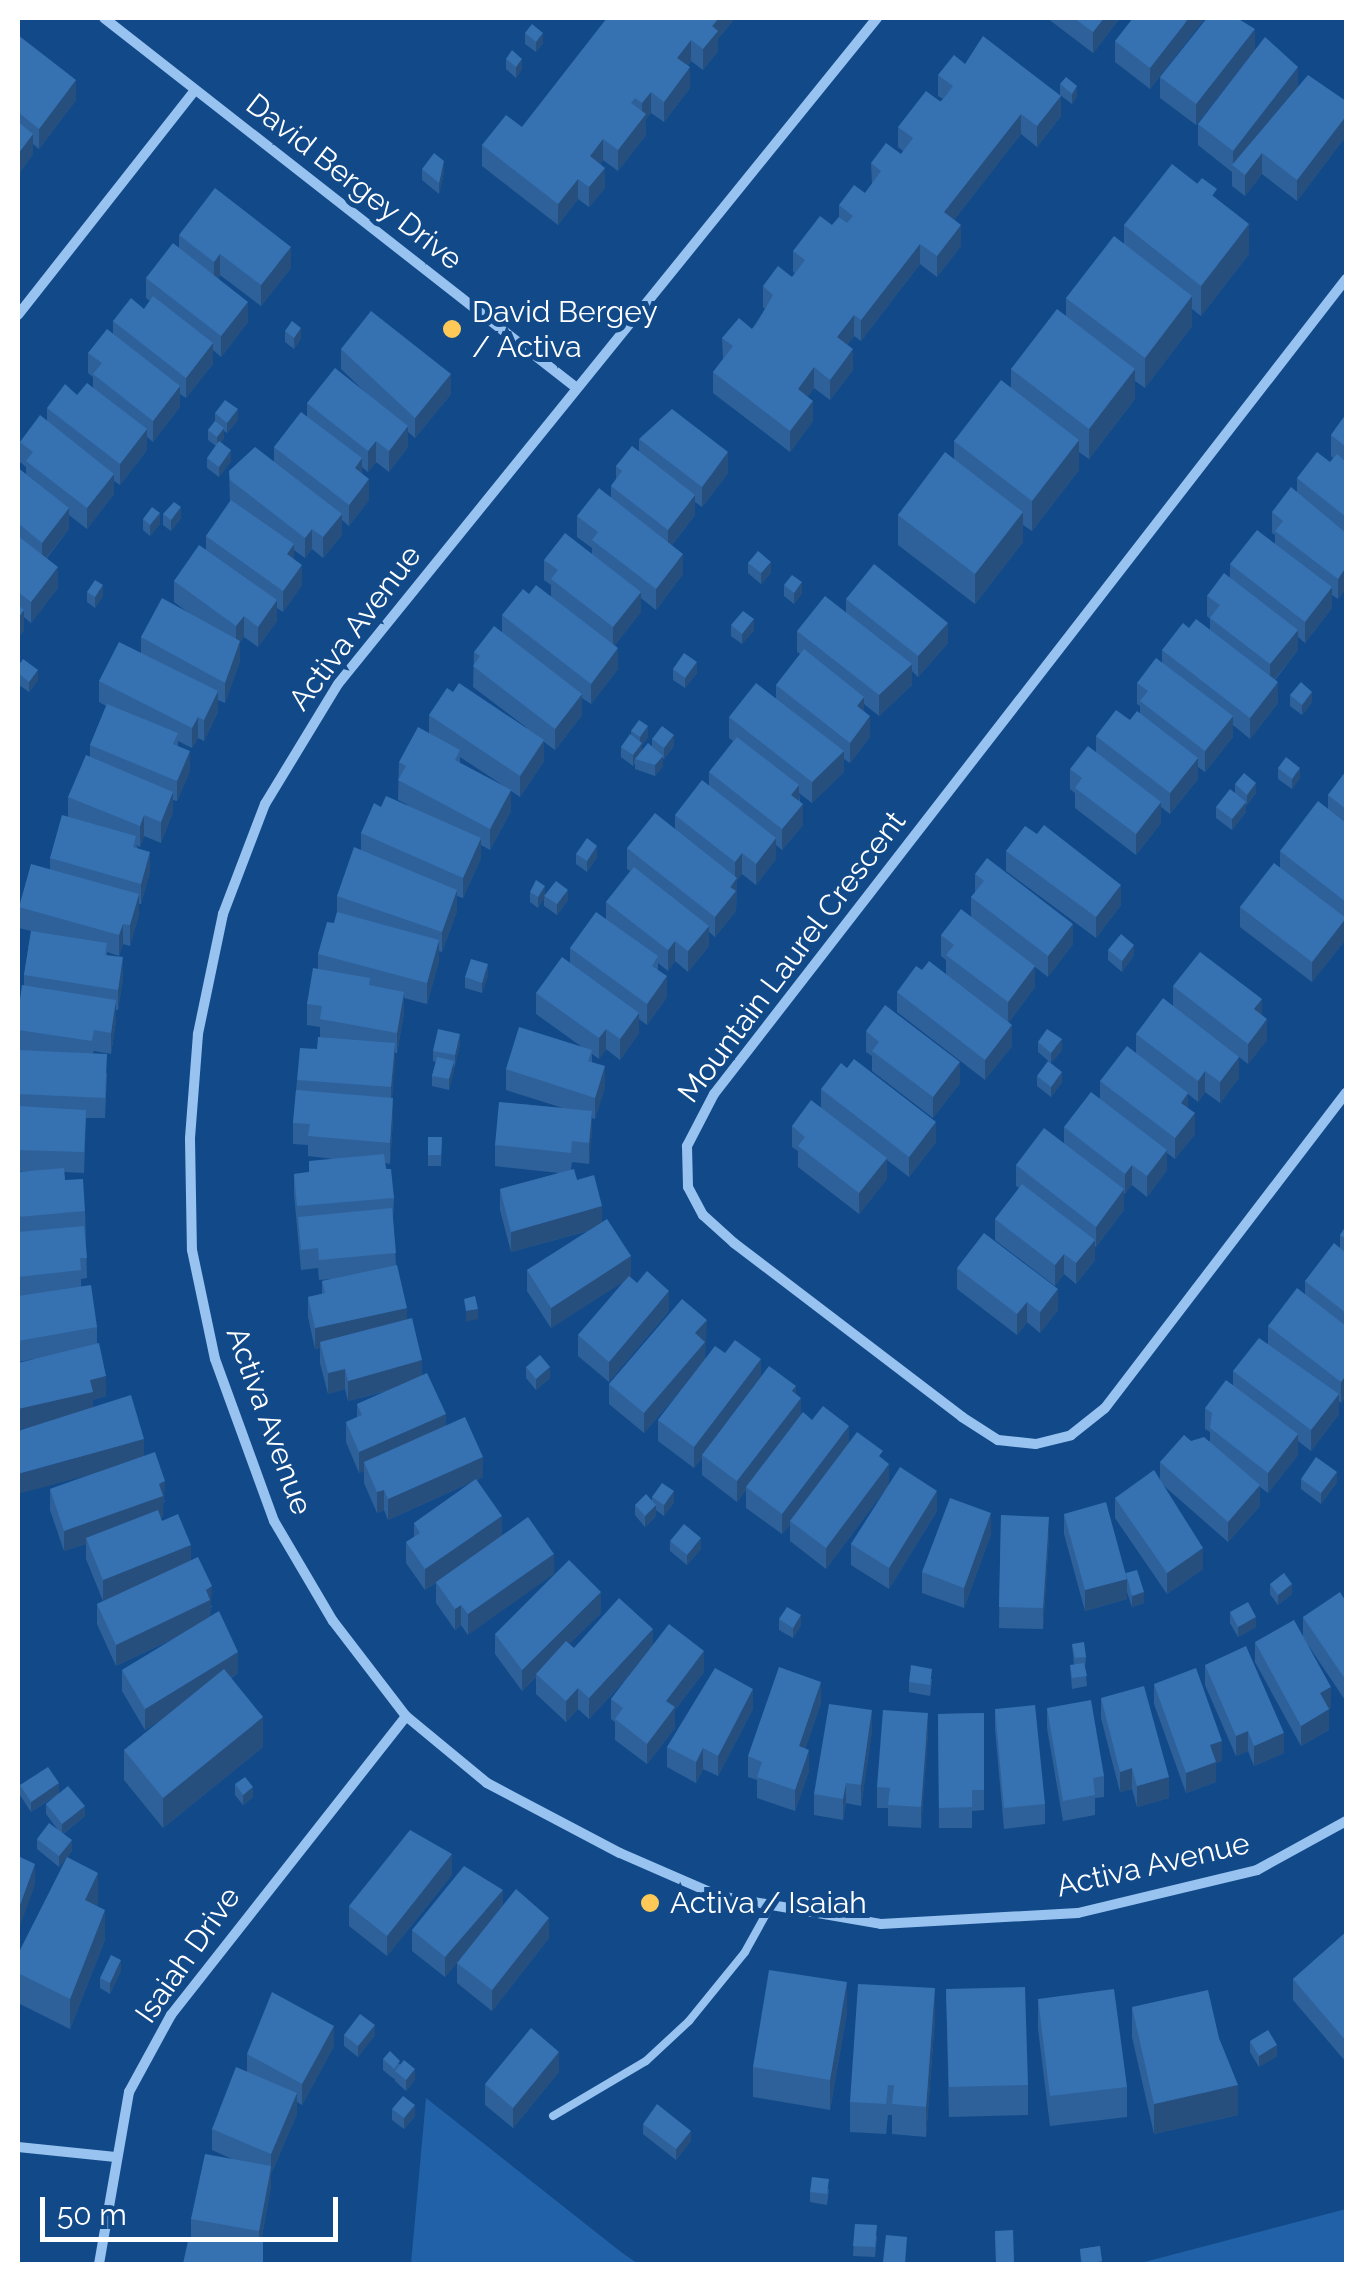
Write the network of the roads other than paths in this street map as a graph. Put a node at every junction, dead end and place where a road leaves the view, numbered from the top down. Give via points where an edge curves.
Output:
1 (104, 18) edge
2 (877, 18) edge
3 (195, 90) junction
4 (1346, 279) edge
5 (18, 315) edge
6 (574, 386) junction
7 (1346, 1093) edge
8 (406, 1716) junction
9 (1346, 1822) edge
10 (771, 1904) junction
11 (553, 2116) dead end
12 (18, 2147) edge
13 (115, 2157) junction
14 (99, 2264) edge

1 - 3 street, David Bergey Drive
2 - 6 street, Activa Avenue
3 - 5 street
3 - 6 street, David Bergey Drive
4 - 7 street, Mountain Laurel Crescent via 714,1094 687,1146 688,1187 703,1214 734,1243 962,1417 998,1440 1036,1444 1071,1435 1105,1408
6 - 8 street, Activa Avenue via 338,684 265,804 222,914 198,1034 190,1139 192,1250 215,1359 274,1520 333,1621
8 - 10 street, Activa Avenue via 486,1784 620,1854 719,1896
8 - 13 street, Isaiah Drive via 171,2015 130,2092
9 - 10 street, Activa Avenue via 1257,1870 1078,1913 880,1924
10 - 11 lane via 745,1952 689,2021 646,2061
12 - 13 street
13 - 14 street, Isaiah Drive

